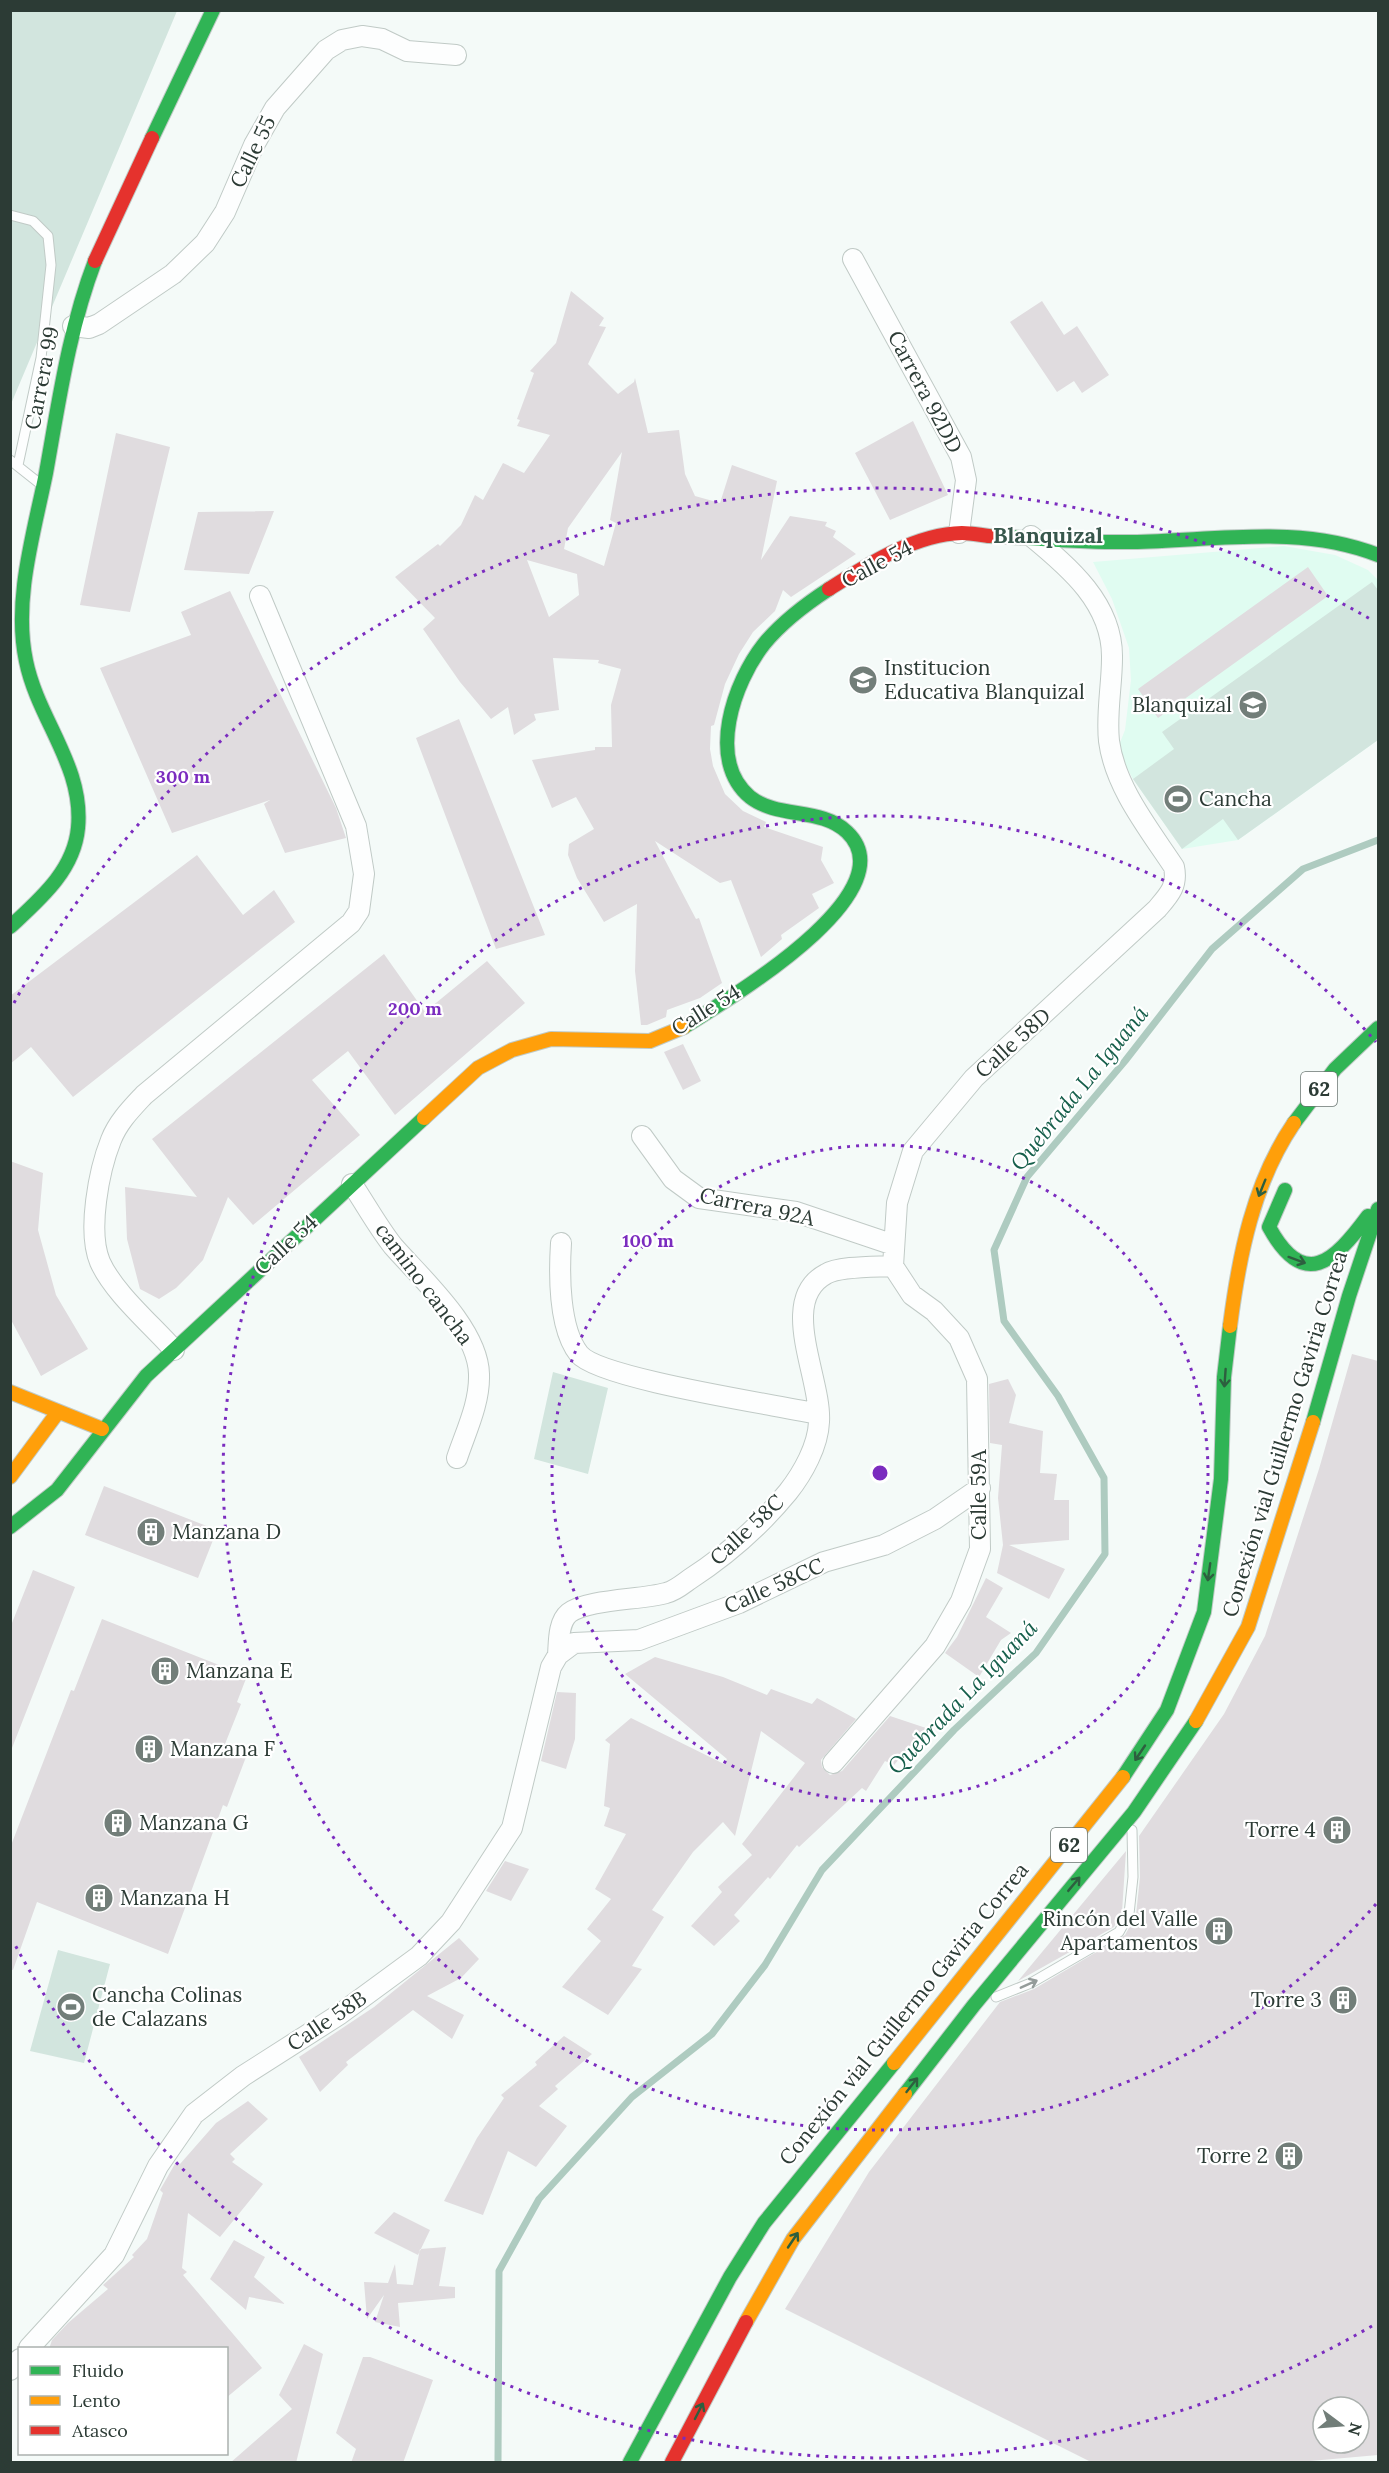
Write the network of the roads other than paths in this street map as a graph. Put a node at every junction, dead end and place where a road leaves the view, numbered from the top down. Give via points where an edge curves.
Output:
1 (213, 10) edge
2 (456, 55) dead end
3 (10, 215) edge
4 (853, 259) dead end
5 (73, 326) junction
6 (14, 463) edge
7 (43, 487) junction
8 (959, 533) junction
9 (1031, 536) junction
10 (1378, 555) edge
11 (260, 596) dead end
12 (10, 927) edge
13 (1378, 1028) edge
14 (1287, 1135) junction
15 (642, 1136) dead end
16 (1288, 1157) dead end
17 (1290, 1179) dead end
18 (352, 1184) junction
19 (1378, 1201) edge
20 (1378, 1209) edge
21 (561, 1243) dead end
22 (894, 1245) junction
23 (893, 1266) junction
24 (174, 1350) junction
25 (10, 1392) edge
26 (58, 1412) junction
27 (818, 1414) junction
28 (102, 1429) junction
29 (457, 1458) dead end
30 (10, 1477) edge
31 (980, 1488) junction
32 (10, 1527) edge
33 (558, 1655) junction
34 (833, 1763) dead end
35 (1134, 1812) junction
36 (974, 2005) junction
37 (31, 2347) edge
38 (679, 2458) edge
39 (630, 2463) edge

1 - 5 main road, Carrera 99 via 106,236
2 - 5 street, Calle 55 via 407,51 382,39 362,36 342,40 326,50 275,108 225,212 192,257 152,290 99,324 89,328
3 - 6 lane via 33,221 48,236 51,265 41,358
4 - 8 street, Carrera 92DD via 961,457 966,480
5 - 7 main road, Carrera 99
6 - 7 lane
7 - 12 main road, Carrera 99 via 25,583 23,634 38,702 73,772 78,830 62,872
8 - 9 main road, Calle 54
8 - 18 main road, Calle 54 via 910,544 835,586 765,642 745,676 726,744 733,777 758,804 837,824 855,842 859,855 856,880 826,922 797,950 667,1035 642,1041 551,1039 527,1044 496,1058 478,1068
9 - 10 main road, Calle 54 via 1127,543 1303,537 1357,546
9 - 22 street, Calle 58D via 1075,573 1102,612 1112,654 1109,740 1117,771 1174,867 1176,878 1173,890 1156,909 974,1078 913,1151 897,1203
11 - 24 street via 356,826 364,874 362,897 351,923 144,1095 124,1116 111,1139 96,1202 99,1260 110,1280
13 - 14 main road, Conexión vial Guillermo Gaviria Correa / 62 via 1335,1069
14 - 16 main road
14 -> 39 main road, Conexión vial Guillermo Gaviria Correa / 62 via 1261,1187 1236,1279 1224,1377 1221,1479 1204,1612 1167,1710 1112,1793 764,2223 730,2277
15 - 22 street, Carrera 92A via 674,1179 699,1198 796,1212
17 -> 19 main road via 1269,1227 1278,1248 1293,1261 1313,1265 1330,1260 1348,1244
18 - 24 main road, Calle 54
18 - 29 street, camino cancha via 392,1244 461,1327 476,1358 478,1396
20 - 35 main road, Conexión vial Guillermo Gaviria Correa / 62 via 1248,1627 1208,1703
21 - 27 street via 559,1273 567,1333 581,1356 638,1379
22 - 23 street
23 - 27 street, Calle 58C via 828,1272 806,1291 802,1313
23 - 31 street, Calle 59A via 912,1295 934,1311 959,1338 977,1379
24 - 28 main road, Calle 54 via 146,1376
25 - 26 main road
26 - 28 main road
26 - 30 main road
27 - 33 street, Calle 58C via 807,1463 788,1491 743,1539 670,1592 580,1606 561,1624
28 - 32 main road, Calle 54 via 57,1490
31 - 33 street, Calle 58CC via 935,1519 884,1545 824,1562 739,1603 639,1640 574,1643
31 - 34 street, Calle 59A via 980,1549 961,1601 935,1646
33 - 37 street, Calle 58B via 550,1667 512,1828 450,1922 419,1956 194,2114 158,2166 114,2255
36 -> 35 main road, Conexión vial Guillermo Gaviria Correa / 62
36 -> 35 lane via 1031,1983 1119,1932 1129,1914
38 -> 36 main road, Conexión vial Guillermo Gaviria Correa / 62 via 763,2290 793,2239

